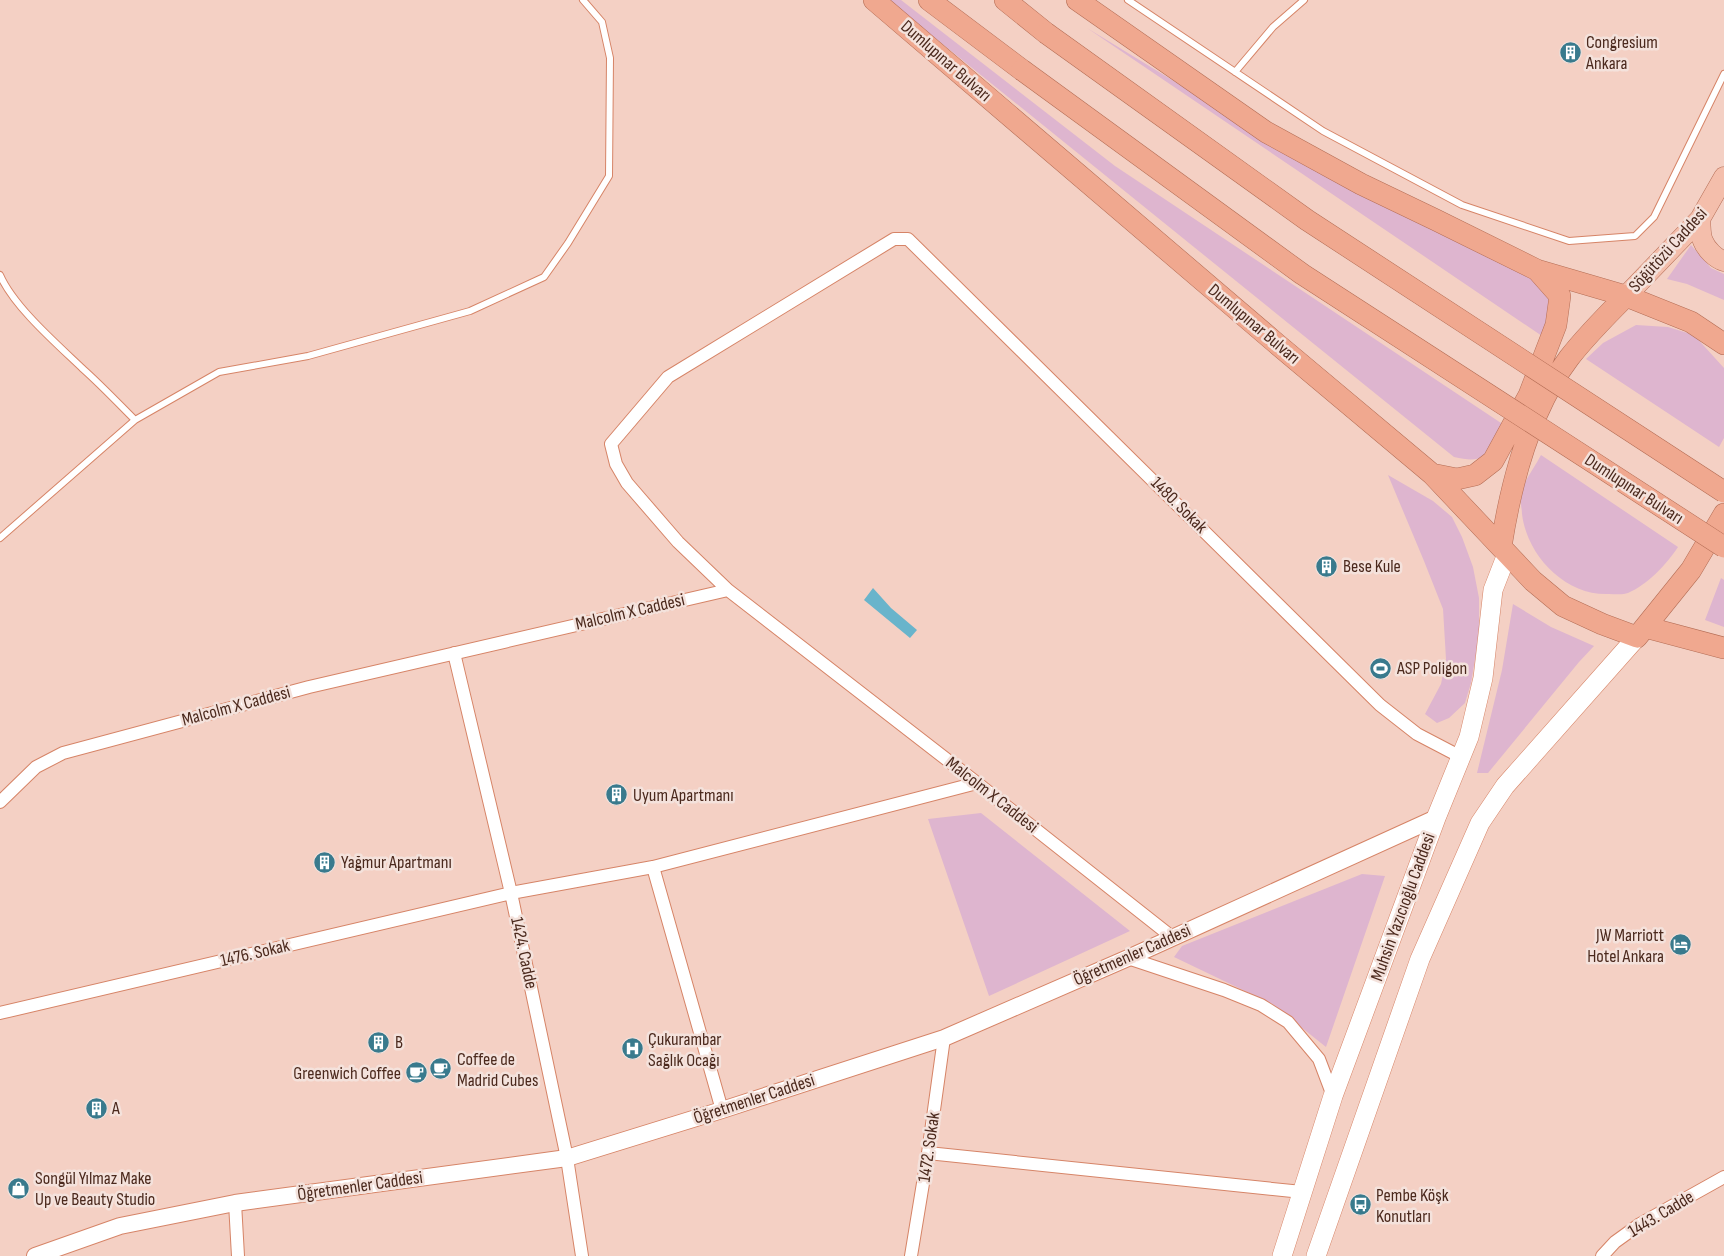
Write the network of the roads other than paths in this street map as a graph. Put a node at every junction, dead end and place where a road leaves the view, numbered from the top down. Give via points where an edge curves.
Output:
1 (583, 0) edge
2 (874, 0) edge
3 (930, 0) edge
4 (1005, 0) edge
5 (1076, 0) edge
6 (1128, 0) edge
7 (1304, 0) edge
8 (1235, 72) junction
9 (1724, 74) edge
10 (1724, 177) edge
11 (1700, 219) junction
12 (1724, 261) edge
13 (1536, 270) junction
14 (0, 275) edge
15 (1626, 296) junction
16 (1724, 344) edge
17 (135, 420) junction
18 (1432, 474) junction
19 (1724, 492) edge
20 (1724, 514) edge
21 (0, 538) edge
22 (1724, 548) edge
23 (1504, 551) junction
24 (728, 590) junction
25 (1641, 632) junction
26 (1724, 648) edge
27 (454, 653) junction
28 (1461, 757) junction
29 (977, 783) junction
30 (0, 802) edge
31 (1436, 818) junction
32 (653, 867) junction
33 (511, 893) junction
34 (1172, 937) junction
35 (1128, 958) junction
36 (0, 1013) edge
37 (944, 1038) junction
38 (1333, 1096) junction
39 (722, 1110) junction
40 (928, 1153) junction
41 (567, 1158) junction
42 (1724, 1177) edge
43 (1302, 1192) junction
44 (235, 1203) junction
45 (35, 1256) edge
46 (238, 1256) edge
47 (582, 1256) edge
48 (911, 1256) edge
49 (1282, 1256) edge
50 (1316, 1256) edge
51 (1602, 1256) edge

1 - 17 lane via 602,22 610,58 609,176 544,276 470,311 308,356 219,372
2 - 18 highway, Dumlupınar Bulvarı
3 - 22 highway, Dumlupınar Bulvarı, bridge via 1302,274
4 - 19 highway, bridge via 1046,33 1307,220
5 - 13 highway via 1266,132 1361,184
6 - 8 lane
7 - 8 lane via 1273,27
8 - 9 lane via 1323,131 1462,205 1570,241 1635,236 1654,217
10 - 11 main road, Söğütözü Caddesi
11 - 12 main road via 1702,240
11 - 15 main road, Söğütözü Caddesi
13 - 15 highway
13 - 18 highway via 1560,296 1556,326 1529,395 1493,461 1474,475 1457,479
14 - 17 lane via 6,288 46,334
15 - 16 highway via 1691,322
15 - 23 highway via 1568,359 1544,400 1522,455 1507,508
17 - 21 lane
18 - 23 highway, Dumlupınar Bulvarı
20 - 25 highway via 1692,570
23 - 25 highway, Dumlupınar Bulvarı via 1563,606 1602,624
23 - 28 main road, Muhsin Yazıcıoğlu Caddesi via 1493,590 1483,678
24 - 27 street, Malcolm X Caddesi
24 - 28 street, 1480. Sokak via 678,542 627,483 616,464 611,444 668,377 894,239 908,238 1380,705 1417,734
24 - 29 street, Malcolm X Caddesi
25 - 26 highway, Dumlupınar Bulvarı
25 - 50 main road, Muhsin Yazıcıoğlu Caddesi via 1504,786 1480,823 1420,959
27 - 30 street, Malcolm X Caddesi via 309,687 63,753 36,767
27 - 33 street, 1424. Cadde
28 - 31 main road, Muhsin Yazıcıoğlu Caddesi
29 - 32 street, 1476. Sokak
29 - 34 street, Malcolm X Caddesi
31 - 34 street, Öğretmenler Caddesi
31 - 38 main road, Muhsin Yazıcıoğlu Caddesi
32 - 33 street, 1476. Sokak
32 - 39 street
33 - 36 street, 1476. Sokak
33 - 41 street, 1424. Cadde
34 - 35 street, Öğretmenler Caddesi
35 - 37 street, Öğretmenler Caddesi
35 - 38 street via 1224,990 1261,1005 1288,1022 1319,1059
37 - 39 street, Öğretmenler Caddesi
37 - 40 street, 1472. Sokak
38 - 43 main road, Muhsin Yazıcıoğlu Caddesi
39 - 41 street, Öğretmenler Caddesi
40 - 43 street
40 - 48 street, 1472. Sokak
41 - 44 street, Öğretmenler Caddesi
41 - 47 street, 1424. Cadde
42 - 51 street, 1443. Cadde via 1640,1224
43 - 49 main road, Muhsin Yazıcıoğlu Caddesi
44 - 45 street, Öğretmenler Caddesi via 120,1226
44 - 46 street

